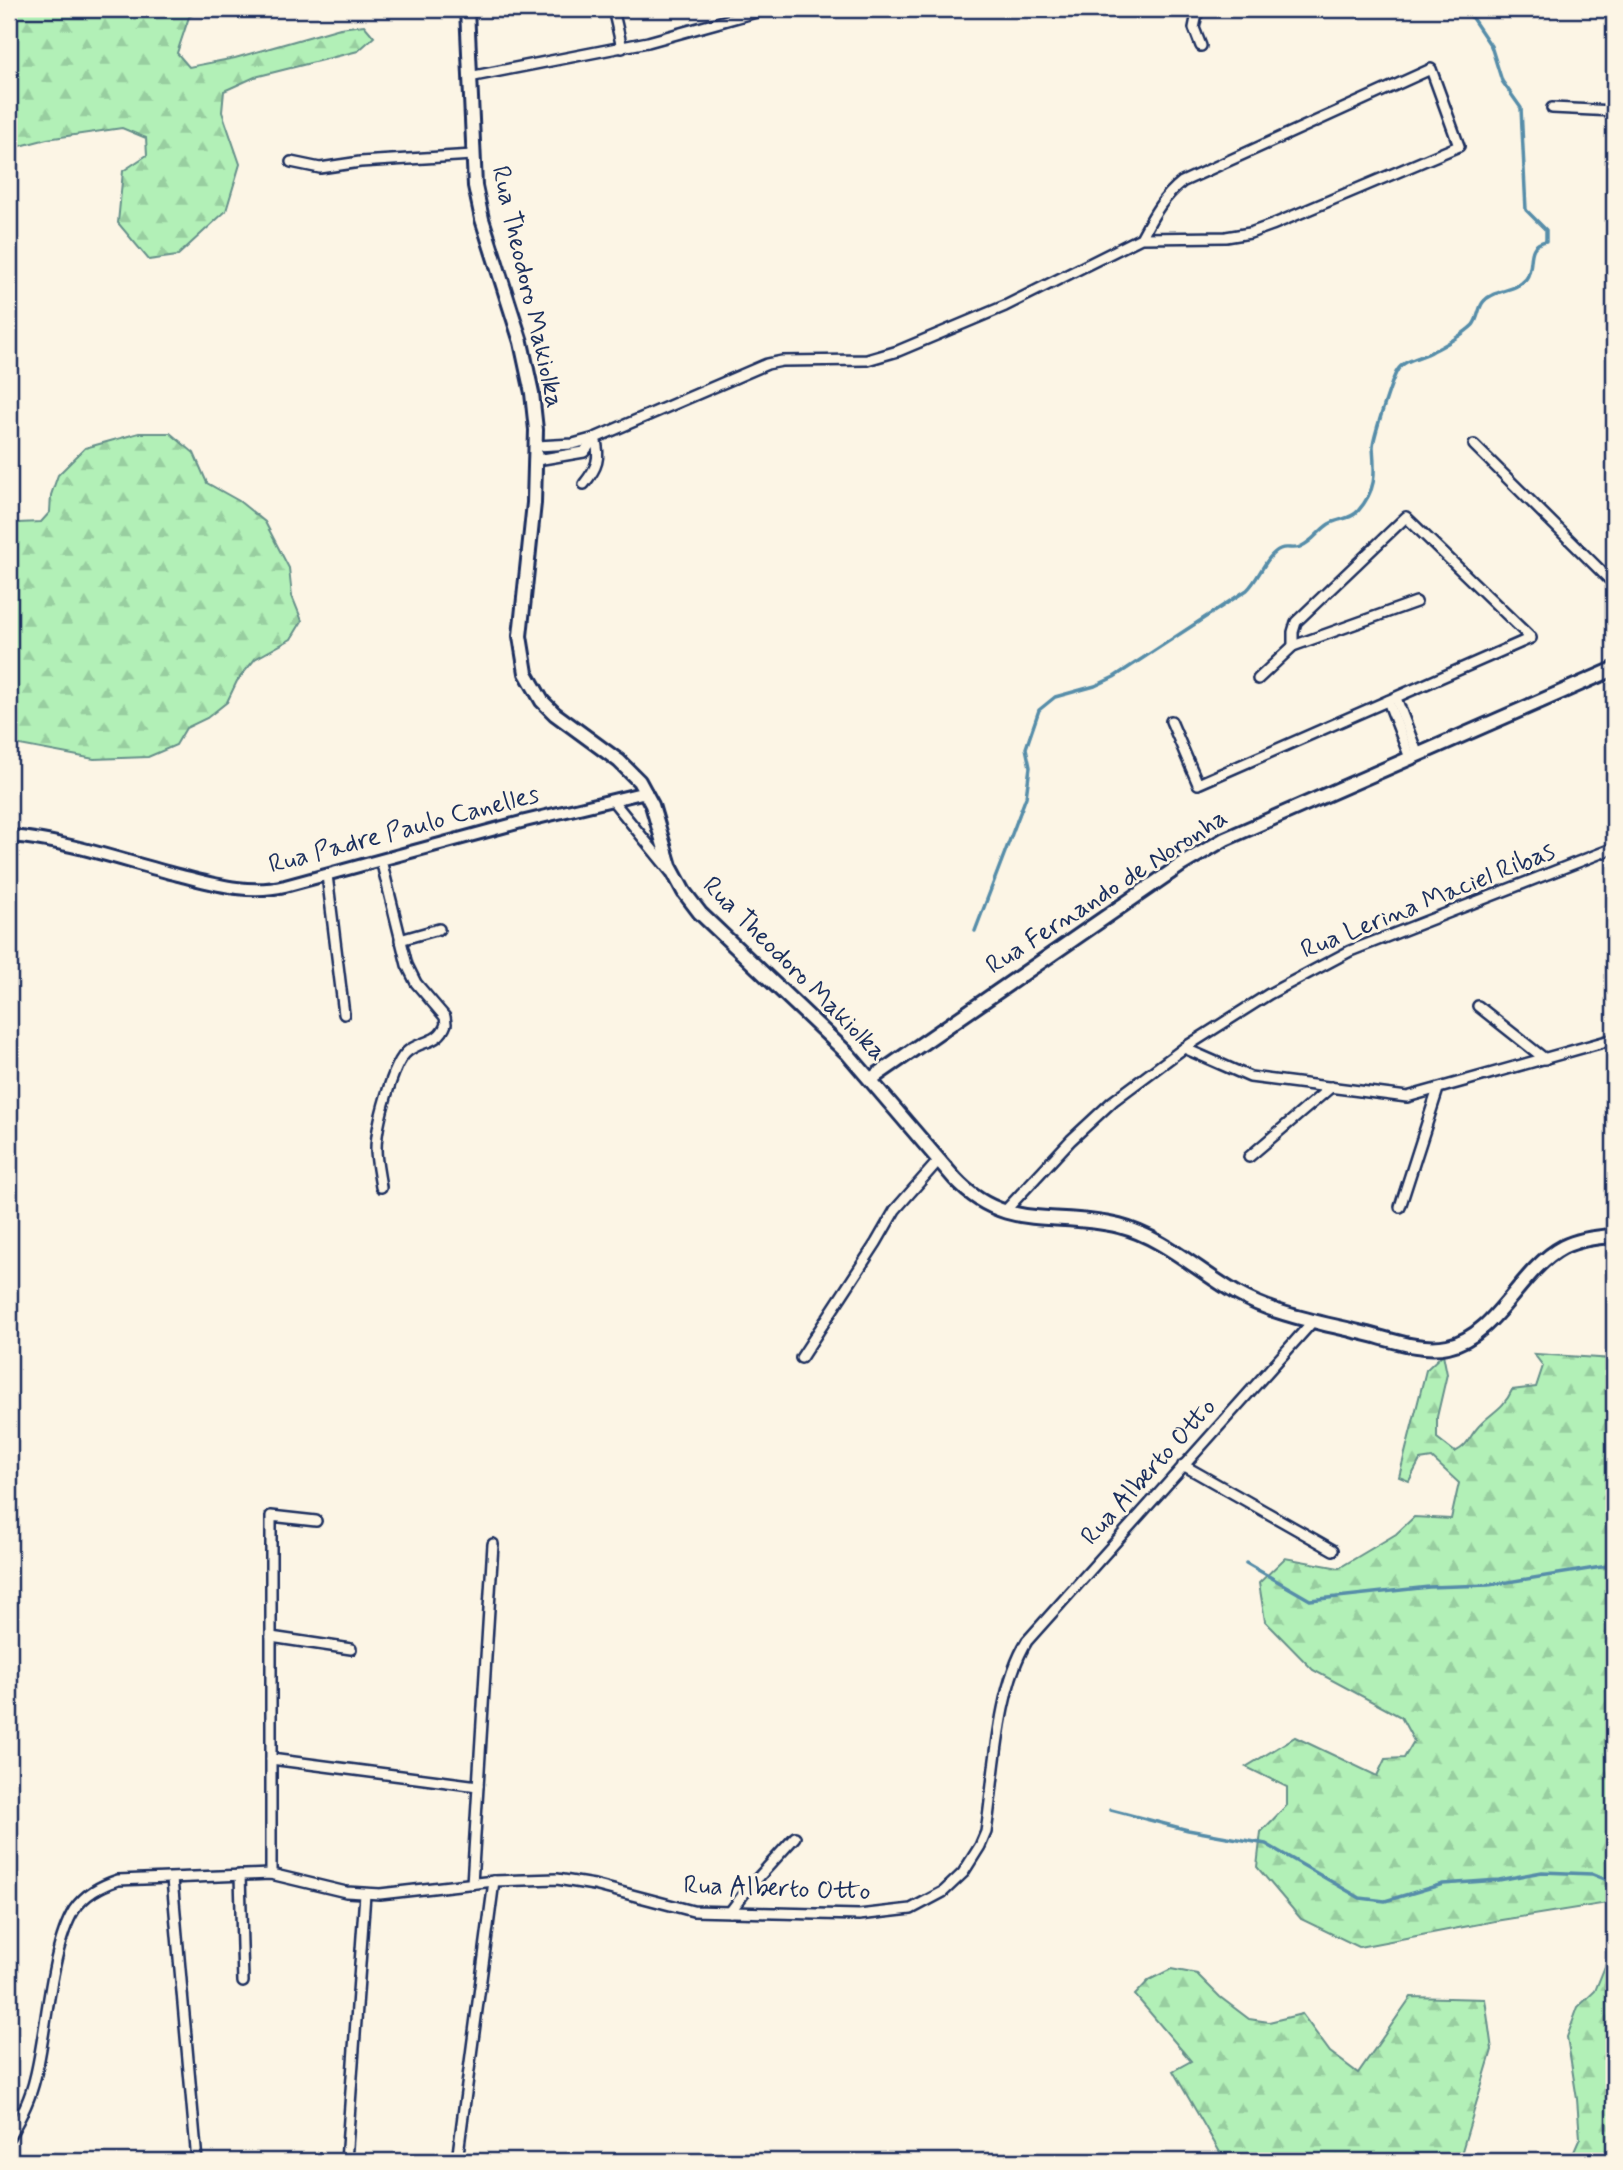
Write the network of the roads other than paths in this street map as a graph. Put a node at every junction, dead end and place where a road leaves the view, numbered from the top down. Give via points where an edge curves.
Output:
1 (467, 9) edge
2 (613, 9) edge
3 (767, 9) edge
4 (1198, 9) edge
5 (744, 12) edge
6 (1201, 46) dead end
7 (622, 48) junction
8 (469, 77) junction
9 (1552, 108) dead end
10 (1614, 111) edge
11 (473, 155) junction
12 (291, 162) dead end
13 (1142, 238) junction
14 (595, 438) junction
15 (1474, 445) dead end
16 (537, 446) junction
17 (537, 460) junction
18 (584, 484) dead end
19 (1614, 584) edge
20 (1416, 601) dead end
21 (1293, 646) junction
22 (1614, 668) edge
23 (1258, 679) dead end
24 (1392, 699) junction
25 (1171, 722) dead end
26 (1414, 757) junction
27 (646, 792) junction
28 (613, 801) junction
29 (9, 835) edge
30 (1614, 848) edge
31 (381, 860) junction
32 (327, 875) junction
33 (677, 880) junction
34 (439, 929) dead end
35 (400, 940) junction
36 (1478, 1006) dead end
37 (344, 1014) dead end
38 (1614, 1039) edge
39 (1184, 1048) junction
40 (1545, 1059) junction
41 (871, 1079) junction
42 (1331, 1087) junction
43 (1438, 1089) junction
44 (1249, 1157) dead end
45 (939, 1160) junction
46 (381, 1186) dead end
47 (1400, 1207) dead end
48 (1004, 1212) junction
49 (1614, 1236) edge
50 (1314, 1320) junction
51 (801, 1358) dead end
52 (1183, 1465) junction
53 (316, 1521) dead end
54 (493, 1544) dead end
55 (1333, 1550) dead end
56 (271, 1637) junction
57 (351, 1649) dead end
58 (271, 1759) junction
59 (478, 1786) junction
60 (794, 1838) dead end
61 (271, 1874) junction
62 (240, 1875) junction
63 (173, 1879) junction
64 (494, 1881) junction
65 (472, 1884) junction
66 (365, 1894) junction
67 (730, 1912) junction
68 (243, 1982) dead end
69 (9, 2137) edge
70 (197, 2161) edge
71 (345, 2161) edge
72 (457, 2161) edge

1 - 8 main road, Rua Theodoro Makiolka
2 - 7 street
3 - 5 street
4 - 6 street via 1194,28
5 - 7 street
7 - 8 street
8 - 11 main road, Rua Theodoro Makiolka
9 - 10 street
11 - 12 street via 320,168
11 - 16 main road, Rua Theodoro Makiolka via 482,219 527,365
13 - 13 street via 1250,233 1460,146 1430,69 1182,182 1158,205
13 - 14 street via 1005,306 891,354 850,362 767,363
14 - 16 street
14 - 17 street via 584,453
14 - 18 street via 599,458
15 - 19 street
16 - 17 main road, Rua Theodoro Makiolka
17 - 27 main road, Rua Theodoro Makiolka via 520,636 526,673 555,714 629,769
20 - 21 street
21 - 23 street
21 - 24 street via 1296,622 1406,517 1531,638
22 - 26 main road, Rua Fernando de Noronha
24 - 25 street via 1198,784
24 - 26 street
26 - 41 main road, Rua Fernando de Noronha via 1204,851
27 - 28 street, Rua Padre Paulo Canelles
27 - 33 main road, Rua Theodoro Makiolka
28 - 31 street, Rua Padre Paulo Canelles
28 - 33 street
29 - 32 street, Rua Padre Paulo Canelles via 232,888 273,889
30 - 39 street, Rua Lerina Maciel Ribas via 1350,951 1269,994
31 - 32 street, Rua Padre Paulo Canelles
31 - 35 street
32 - 37 street
33 - 41 main road, Rua Theodoro Makiolka via 708,922
34 - 35 street
35 - 46 street via 410,974 446,1024 440,1037 406,1052 396,1070 376,1137
36 - 40 street
38 - 40 street
39 - 42 street via 1250,1077
39 - 48 street, Rua Lerina Maciel Ribas via 1092,1118
40 - 43 street
41 - 45 main road, Rua Theodoro Makiolka
42 - 43 street via 1407,1097
42 - 44 street
43 - 47 street
45 - 48 main road, Rua Theodoro Makiolka via 974,1197
45 - 51 street via 895,1210
48 - 50 main road, Rua Theodoro Makiolka via 1134,1231 1250,1301
49 - 50 main road, Rua Theodoro Makiolka via 1580,1240 1552,1254 1479,1330 1446,1347 1418,1346
50 - 52 street, Rua Alberto Otto
52 - 55 street
52 - 67 street, Rua Alberto Otto via 1018,1655 1007,1693 986,1832 953,1884 927,1902 896,1912
53 - 56 street via 271,1516
54 - 59 street
56 - 57 street
56 - 58 street
58 - 59 street
58 - 61 street
59 - 65 street
60 - 67 street
61 - 62 street, Rua Alberto Otto
61 - 66 street, Rua Alberto Otto
62 - 63 street, Rua Alberto Otto
62 - 68 street
63 - 69 street, Rua Alberto Otto via 104,1884 74,1911 59,1953 35,2081
63 - 70 street
64 - 65 street, Rua Alberto Otto
64 - 67 street, Rua Alberto Otto via 575,1881 677,1908
64 - 72 street
65 - 66 street, Rua Alberto Otto
66 - 71 street

